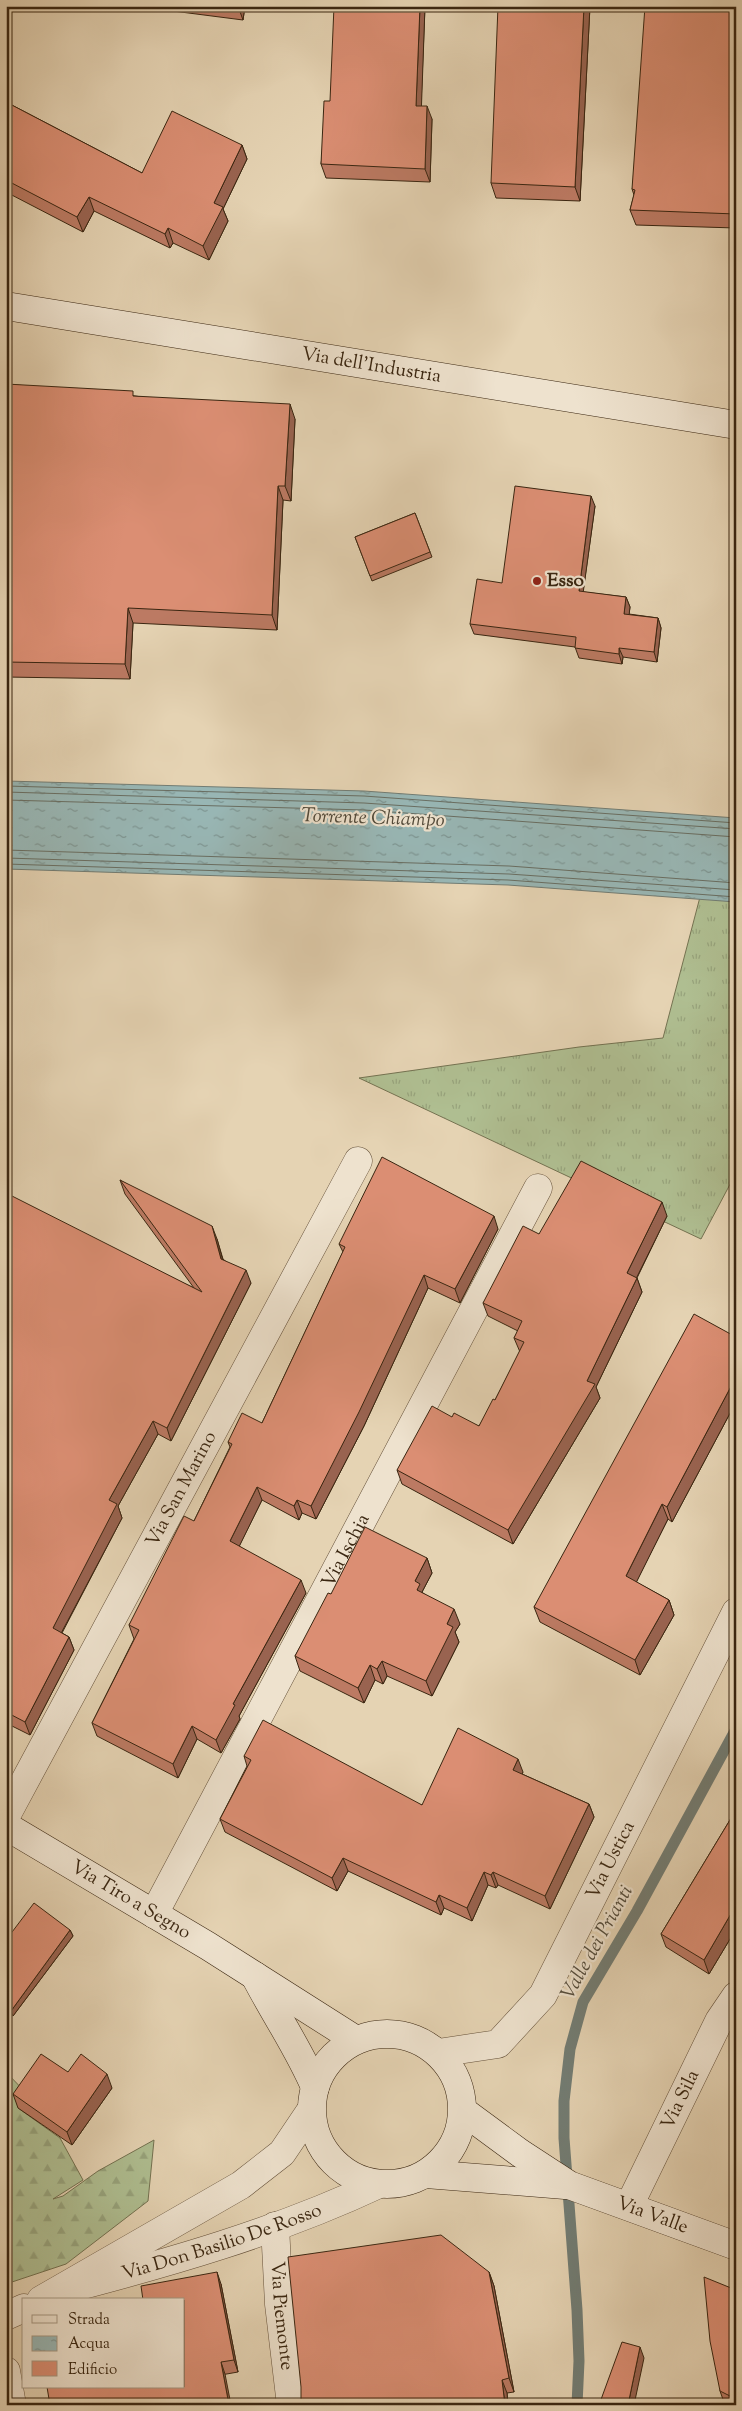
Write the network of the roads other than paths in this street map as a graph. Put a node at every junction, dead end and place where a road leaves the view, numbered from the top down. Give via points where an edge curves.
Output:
1 (6, 306) edge
2 (736, 425) edge
3 (358, 1161) dead end
4 (538, 1188) dead end
5 (736, 1612) edge
6 (6, 1816) edge
7 (6, 1826) edge
8 (154, 1914) junction
9 (254, 1975) junction
10 (736, 1996) edge
11 (356, 2040) junction
12 (438, 2053) junction
13 (313, 2099) junction
14 (463, 2111) junction
15 (426, 2174) junction
16 (379, 2184) junction
17 (569, 2185) junction
18 (629, 2206) junction
19 (275, 2226) junction
20 (736, 2246) edge
21 (50, 2295) edge
22 (22, 2309) edge
23 (6, 2316) edge
24 (6, 2371) edge
25 (12, 2405) edge
26 (291, 2405) edge

1 - 2 street, Via dell'Industria
3 - 6 street, Via San Marino
4 - 8 street, Via Ischia
5 - 12 street, Via Ustica via 543,1995 498,2044
7 - 8 street, Via Tiro a Segno
8 - 9 street, Via Tiro a Segno
9 - 11 street, Via Tiro a Segno
9 - 13 street via 303,2059
10 - 18 street, Via Sila via 719,2021
11 - 12 street, Via Valle via 377,2035 399,2035 420,2041
11 - 13 street, Via Valle via 338,2052 324,2068
12 - 14 street, Via Valle via 460,2090
13 - 16 street, Via Valle via 315,2132 324,2152 358,2179
13 - 21 street, Via Don Basilio De Rosso via 282,2153 241,2184
14 - 15 street, Via Valle via 458,2136 445,2158
14 - 17 street, Via Valle
15 - 16 street, Via Valle via 403,2183
15 - 17 street, Via Valle
16 - 19 street, Via Don Basilio De Rosso via 326,2209
17 - 18 street, Via Valle
18 - 20 street, Via Valle
19 - 21 street, Via Don Basilio De Rosso via 157,2266
19 - 26 street, Via Piemonte via 279,2304
22 - 23 street
24 - 25 street

